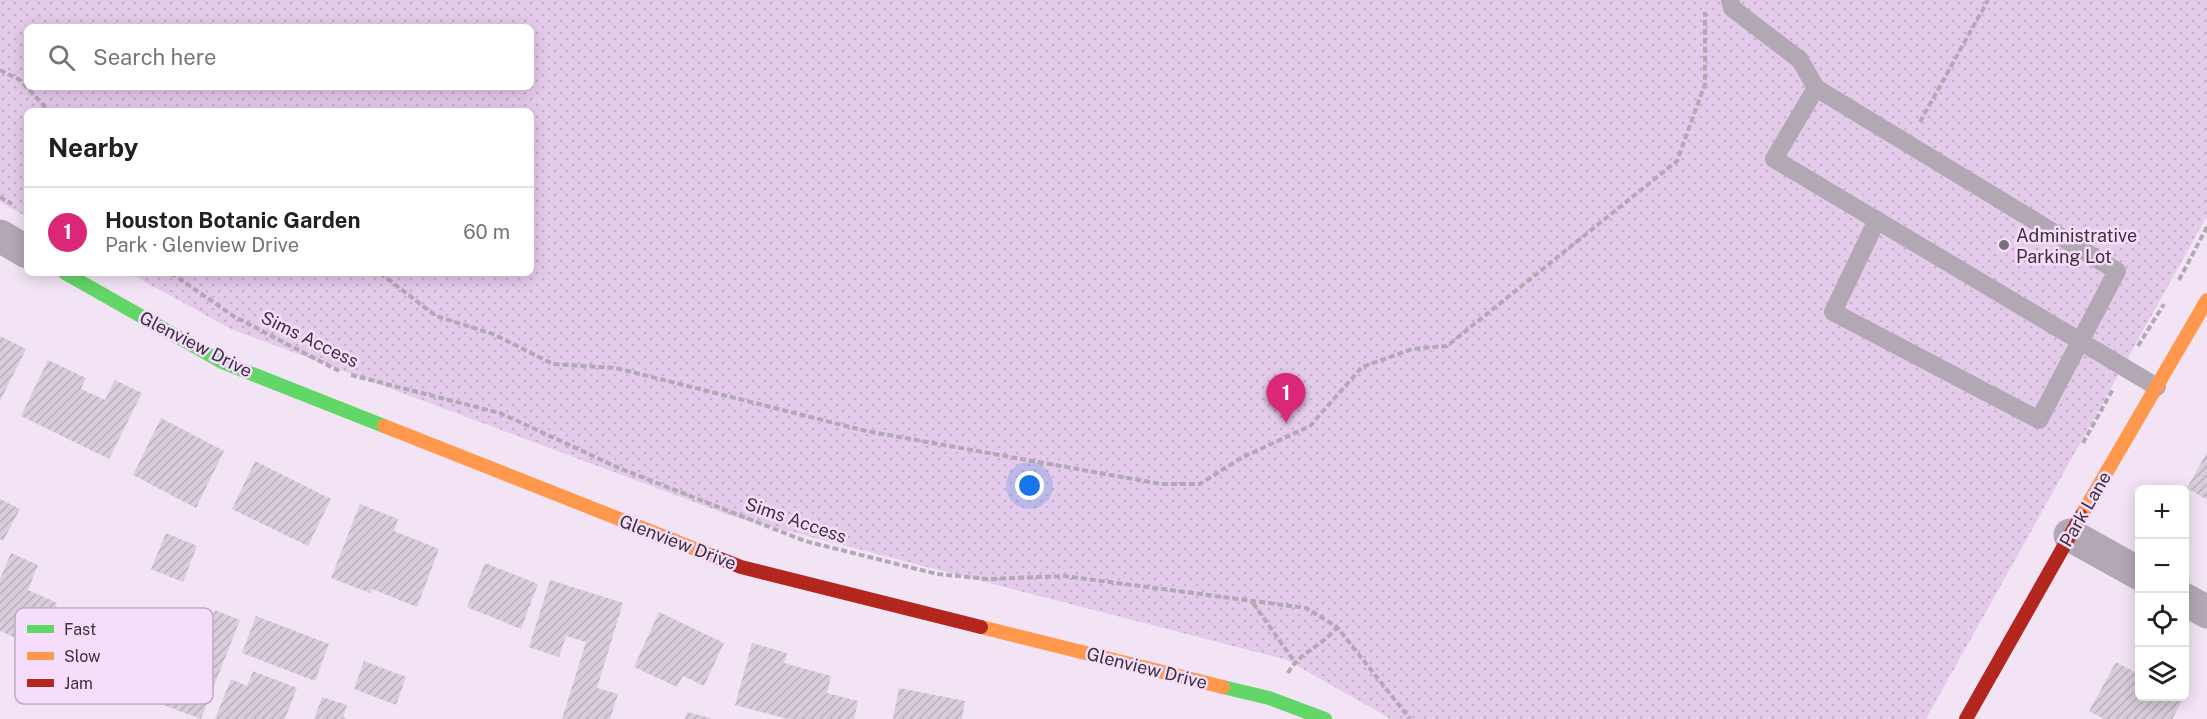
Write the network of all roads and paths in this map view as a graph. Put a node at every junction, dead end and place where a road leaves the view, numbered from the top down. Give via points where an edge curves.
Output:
1 (1730, 0) edge
2 (1988, 0) edge
3 (1706, 8) dead end
4 (0, 70) edge
5 (24, 84) edge
6 (1816, 88) junction
7 (29, 90) edge
8 (45, 108) edge
9 (1908, 144) junction
10 (1877, 220) junction
11 (0, 236) edge
12 (24, 250) edge
13 (70, 276) edge
14 (175, 276) edge
15 (384, 276) edge
16 (2207, 300) edge
17 (2080, 341) junction
18 (2157, 387) junction
19 (2070, 535) junction
20 (2135, 572) edge
21 (1252, 602) junction
22 (2189, 602) edge
23 (2207, 612) edge
24 (1337, 627) junction
25 (1294, 661) junction
26 (1288, 673) dead end
27 (1324, 719) edge
28 (1410, 719) edge
29 (1966, 719) edge

1 - 6 lane via 1732,8 1800,60
2 - 9 path
3 - 15 path via 1705,84 1677,161 1447,346 1412,349 1362,367 1310,426 1241,458 1200,484 1161,484 866,431 616,368 553,364 493,334 436,316
4 - 5 path
6 - 9 lane
6 - 10 lane via 1774,159
7 - 8 path
9 - 17 lane via 2117,271
10 - 17 lane
10 - 17 lane via 1833,312 2039,420
11 - 12 street
13 - 27 street, Glenview Drive via 222,362 741,567
14 - 21 path, Sims Access via 234,317 347,374 500,413 619,468 806,541 937,574 988,579 1064,576
16 - 18 street, Park Lane
17 - 18 lane
18 - 19 street, Park Lane
19 - 20 street
19 - 29 street, Park Lane
21 - 24 path, Sims Access via 1306,608
21 - 25 path
22 - 23 street
24 - 25 path via 1328,639
24 - 28 path, Sims Access
25 - 26 path

